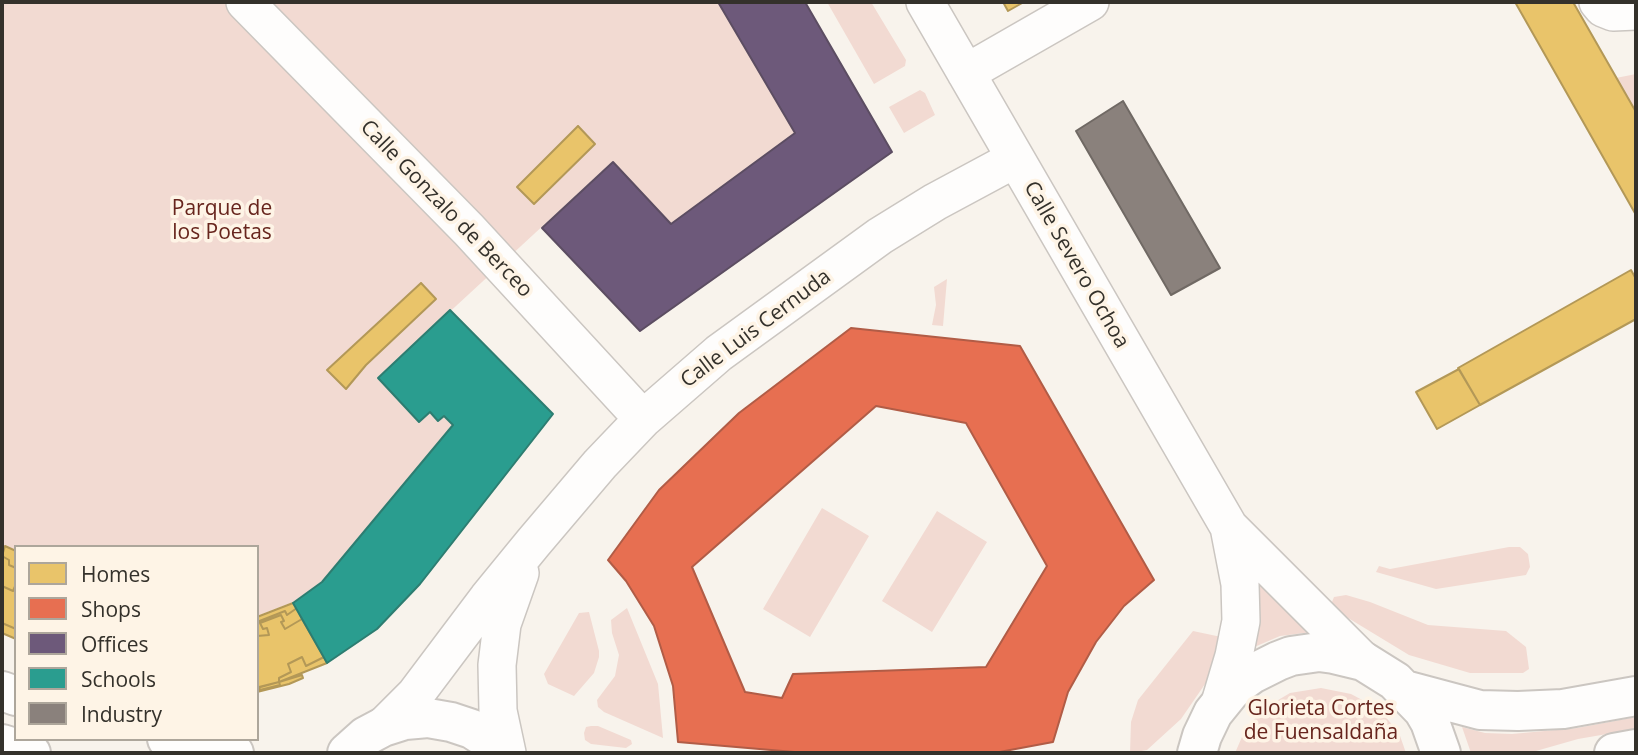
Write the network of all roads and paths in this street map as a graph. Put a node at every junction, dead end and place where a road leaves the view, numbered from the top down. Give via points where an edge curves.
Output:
1 (245, 2) edge
2 (925, 2) edge
3 (1090, 2) edge
4 (1598, 2) edge
5 (1636, 11) edge
6 (966, 72) junction
7 (1015, 159) junction
8 (643, 419) junction
9 (1229, 527) junction
10 (533, 543) junction
11 (1363, 661) junction
12 (1405, 690) junction
13 (1636, 696) edge
14 (1220, 703) junction
15 (383, 727) junction
16 (177, 741) edge
17 (2, 744) edge
18 (1636, 749) edge
19 (342, 752) edge
20 (1194, 752) edge
21 (31, 753) edge
22 (234, 753) edge
23 (505, 753) edge
24 (1441, 753) edge
25 (1614, 753) edge

1 - 8 street, Calle Gonzalo de Berceo via 469,230
2 - 6 street, Calle Severo Ochoa
3 - 6 street
4 - 5 street via 1613,12
6 - 7 street, Calle Severo Ochoa
7 - 8 street, Calle Luis Cernuda via 880,236 719,353
7 - 9 street, Calle Severo Ochoa
8 - 10 street, Calle Luis Cernuda
9 - 11 street, Calle Severo Ochoa
9 - 14 street, Calle Severo Ochoa via 1240,584 1241,621
10 - 15 street, Calle Luis Cernuda via 415,695
10 - 23 street, Calle Luis Cernuda via 502,624 498,711
11 - 12 main road
11 - 14 main road via 1319,652 1291,656 1252,674
12 - 13 main road via 1480,709 1518,711 1563,709
12 - 24 main road via 1430,722
14 - 20 main road
15 - 19 main road
15 - 23 main road via 416,719 451,722 472,729
16 - 22 main road
17 - 21 main road
18 - 25 main road

